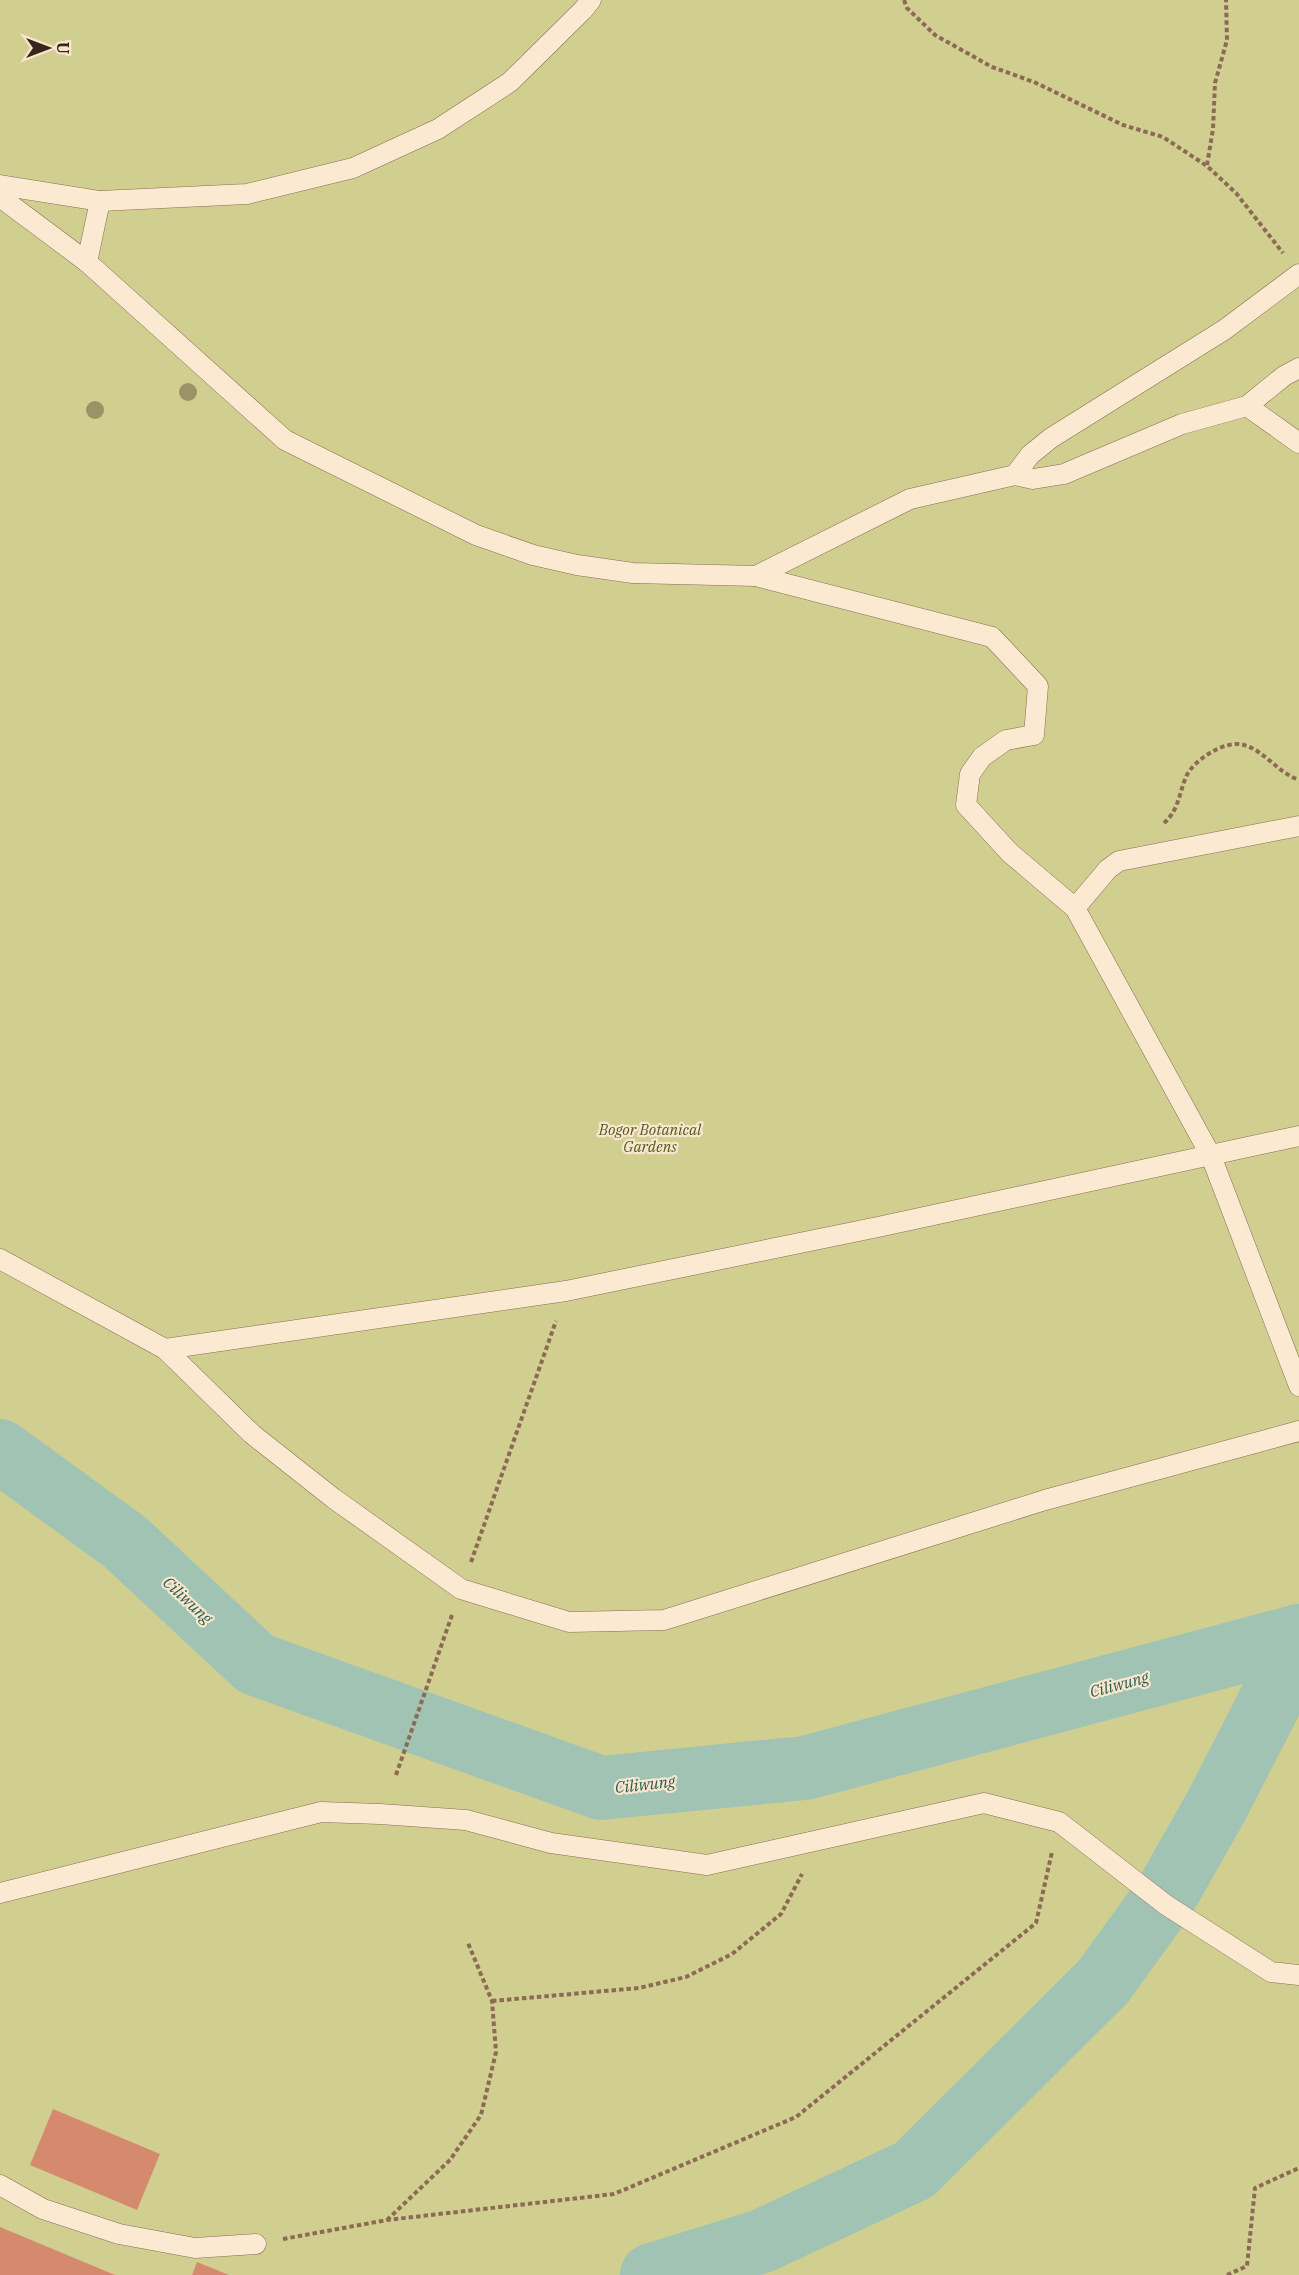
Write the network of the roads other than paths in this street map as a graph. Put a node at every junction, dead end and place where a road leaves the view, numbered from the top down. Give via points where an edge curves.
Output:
1 (591, 0) edge
2 (0, 185) edge
3 (0, 197) edge
4 (111, 200) junction
5 (87, 262) junction
6 (1299, 274) edge
7 (1299, 368) edge
8 (1246, 406) junction
9 (1299, 443) edge
10 (1015, 475) junction
11 (756, 576) junction
12 (1299, 826) edge
13 (1075, 908) junction
14 (1299, 1136) edge
15 (1211, 1156) junction
16 (0, 1258) edge
17 (165, 1349) junction
18 (1299, 1386) edge
19 (1299, 1431) edge
20 (0, 1893) edge
21 (1299, 1975) edge
22 (0, 2185) edge
23 (256, 2244) road end

1 - 4 lane via 510,82 438,129 353,168 247,194
2 - 4 lane
3 - 5 lane
4 - 5 lane
5 - 11 lane via 285,440 476,535 577,565 633,573
6 - 10 lane via 1224,330 1052,438 1030,455
7 - 8 lane
8 - 9 lane
8 - 10 lane via 1182,424 1064,474 1033,479
10 - 11 lane via 910,499
11 - 13 lane via 992,637 1038,686 1034,735 1006,740 982,757 970,774 966,805 1010,853
12 - 13 lane via 1119,861
13 - 15 lane
14 - 15 lane
15 - 17 lane via 566,1291
15 - 18 lane
16 - 17 lane
17 - 19 lane via 252,1434 333,1498 461,1589 569,1622 664,1620 1045,1500
20 - 21 lane via 321,1812 466,1820 551,1844 707,1865 984,1803 1059,1822 1166,1905 1271,1972
22 - 23 lane via 43,2209 119,2234 195,2248

